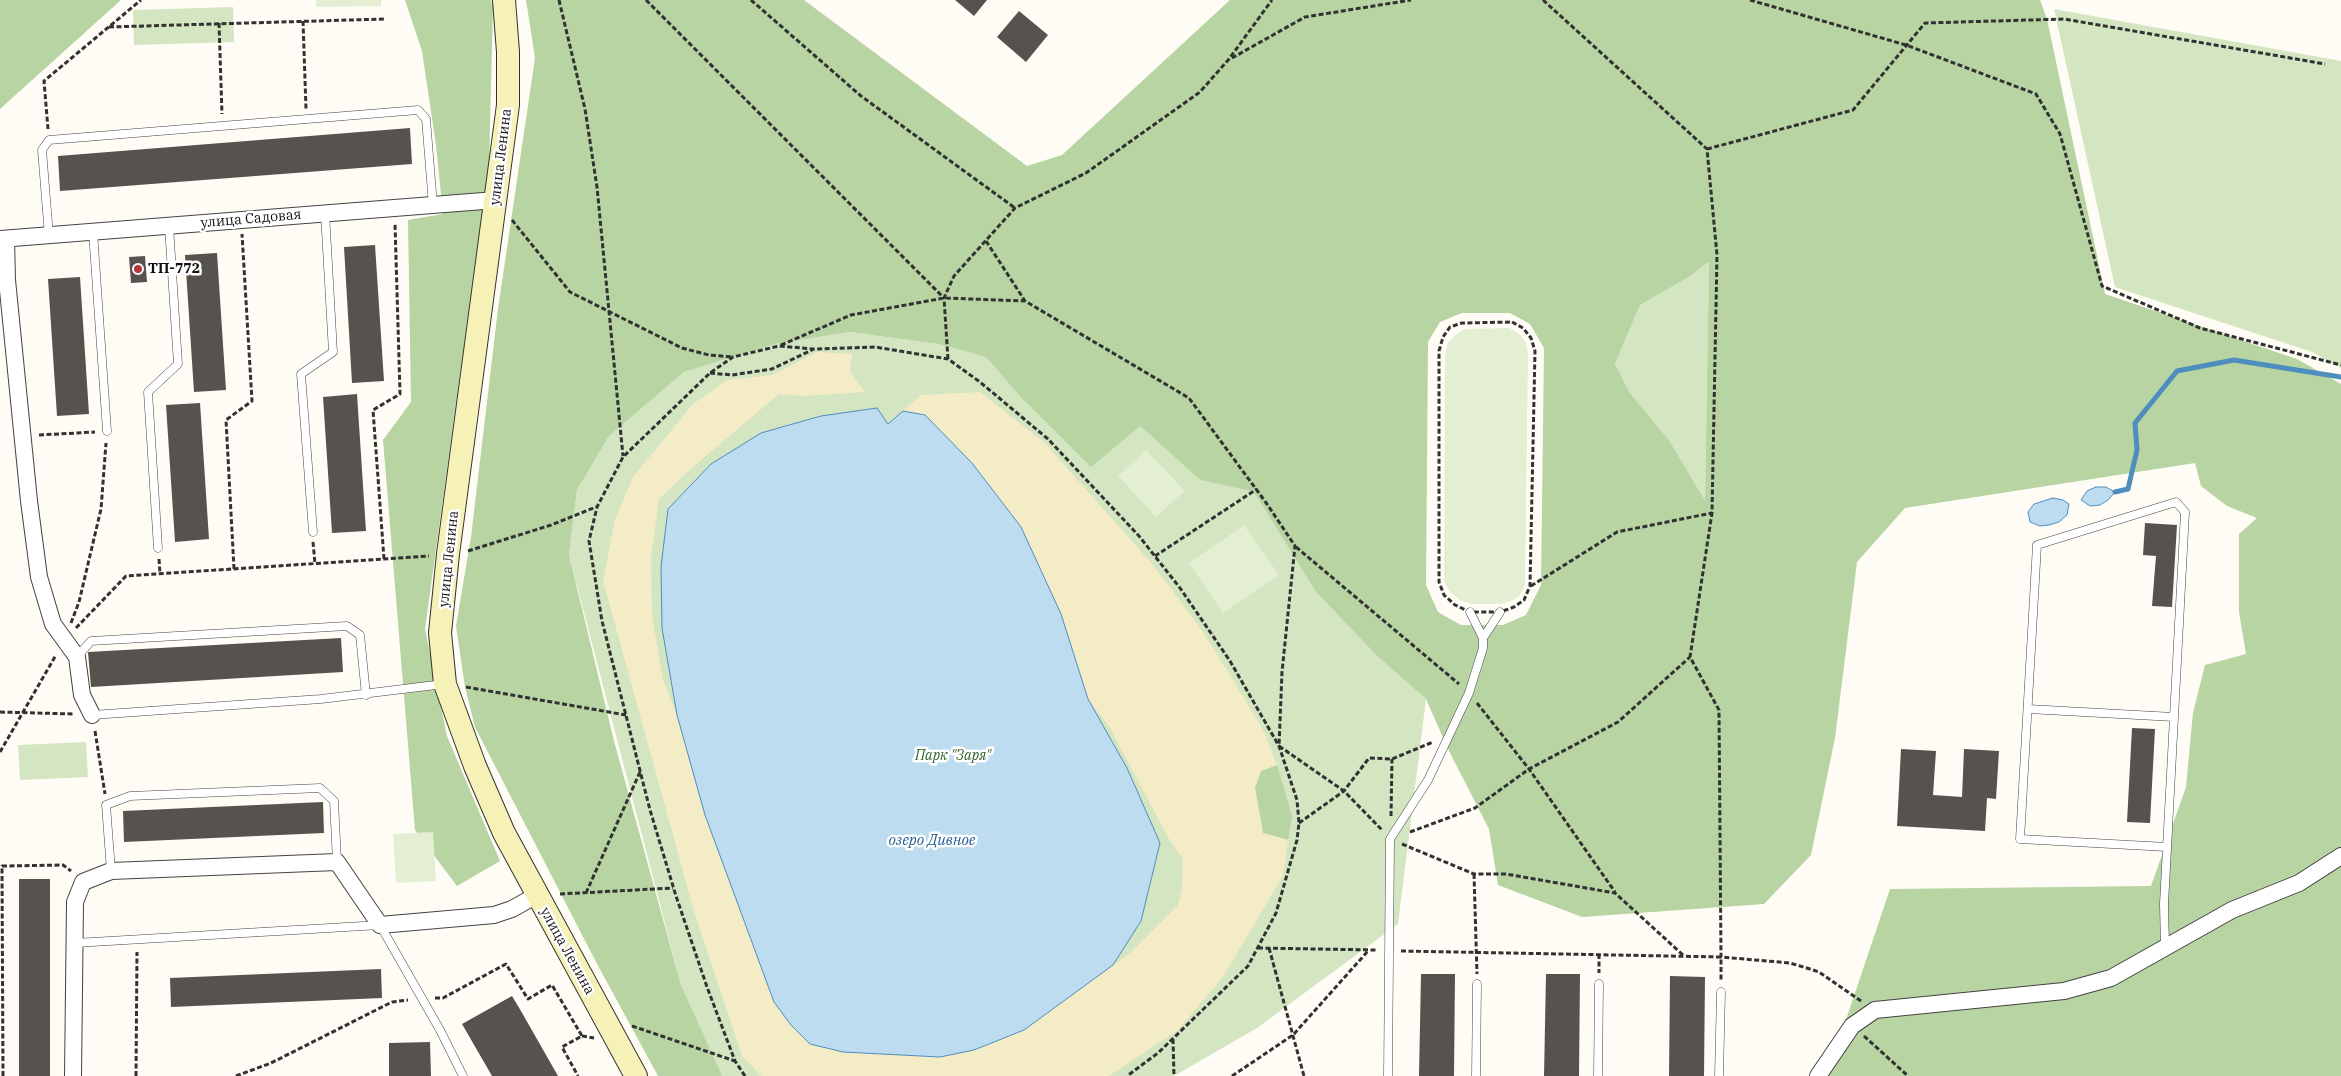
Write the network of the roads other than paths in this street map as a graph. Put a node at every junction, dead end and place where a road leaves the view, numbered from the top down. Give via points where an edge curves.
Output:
1 (504, 0) edge
2 (496, 200) junction
3 (433, 205) junction
4 (325, 214) junction
5 (169, 226) junction
6 (93, 232) junction
7 (49, 236) junction
8 (3, 239) edge
9 (107, 431) road end
10 (313, 532) road end
11 (158, 548) dead end
12 (1470, 612) road end
13 (1500, 612) road end
14 (1483, 638) junction
15 (77, 657) junction
16 (445, 684) junction
17 (366, 695) junction
18 (2028, 709) junction
19 (92, 714) joint
20 (2174, 717) junction
21 (2167, 847) junction
22 (2341, 856) edge
23 (337, 862) junction
24 (111, 871) junction
25 (537, 895) junction
26 (380, 925) junction
27 (75, 943) junction
28 (2165, 947) junction
29 (1478, 984) road end
30 (1599, 984) road end
31 (1721, 992) road end
32 (73, 1076) edge
33 (463, 1076) edge
34 (636, 1076) edge
35 (1388, 1076) edge
36 (1476, 1076) edge
37 (1598, 1076) edge
38 (1719, 1076) edge
39 (1818, 1076) edge

1 - 2 street, улица Ленина via 508,105
2 - 3 street, улица Садовая
2 - 16 street, улица Ленина via 448,554 440,633
3 - 4 street, улица Садовая
3 - 7 lane via 426,119 418,110 306,119 49,140 42,150
4 - 5 street, улица Садовая
4 - 10 lane via 333,352 302,374
5 - 6 street, улица Садовая
5 - 11 lane via 178,364 148,392
6 - 7 street, улица Садовая
6 - 9 lane
7 - 8 street, улица Садовая
8 - 15 street, улица Садовая via 38,577 53,624
12 - 14 lane
13 - 14 lane
14 - 35 lane via 1469,693 1428,780 1390,839
15 - 17 lane via 91,641 347,626 360,635
15 - 19 street, улица Садовая via 82,695
16 - 17 lane
16 - 25 street, улица Ленина via 474,766
17 - 19 lane
18 - 20 lane
18 - 20 lane via 2037,545 2176,502 2185,512
18 - 21 lane via 2020,839
20 - 21 lane
21 - 28 lane
22 - 28 street via 2299,883 2232,910
23 - 24 street
23 - 24 lane via 334,801 320,788 130,796 106,805
23 - 26 street
24 - 27 street via 83,882 75,902
25 - 26 street via 494,915
25 - 34 street, улица Ленина
26 - 27 lane
26 - 33 lane
27 - 32 street
28 - 39 street via 2110,978 2064,991 1875,1010 1852,1026
29 - 36 lane
30 - 37 lane
31 - 38 lane

